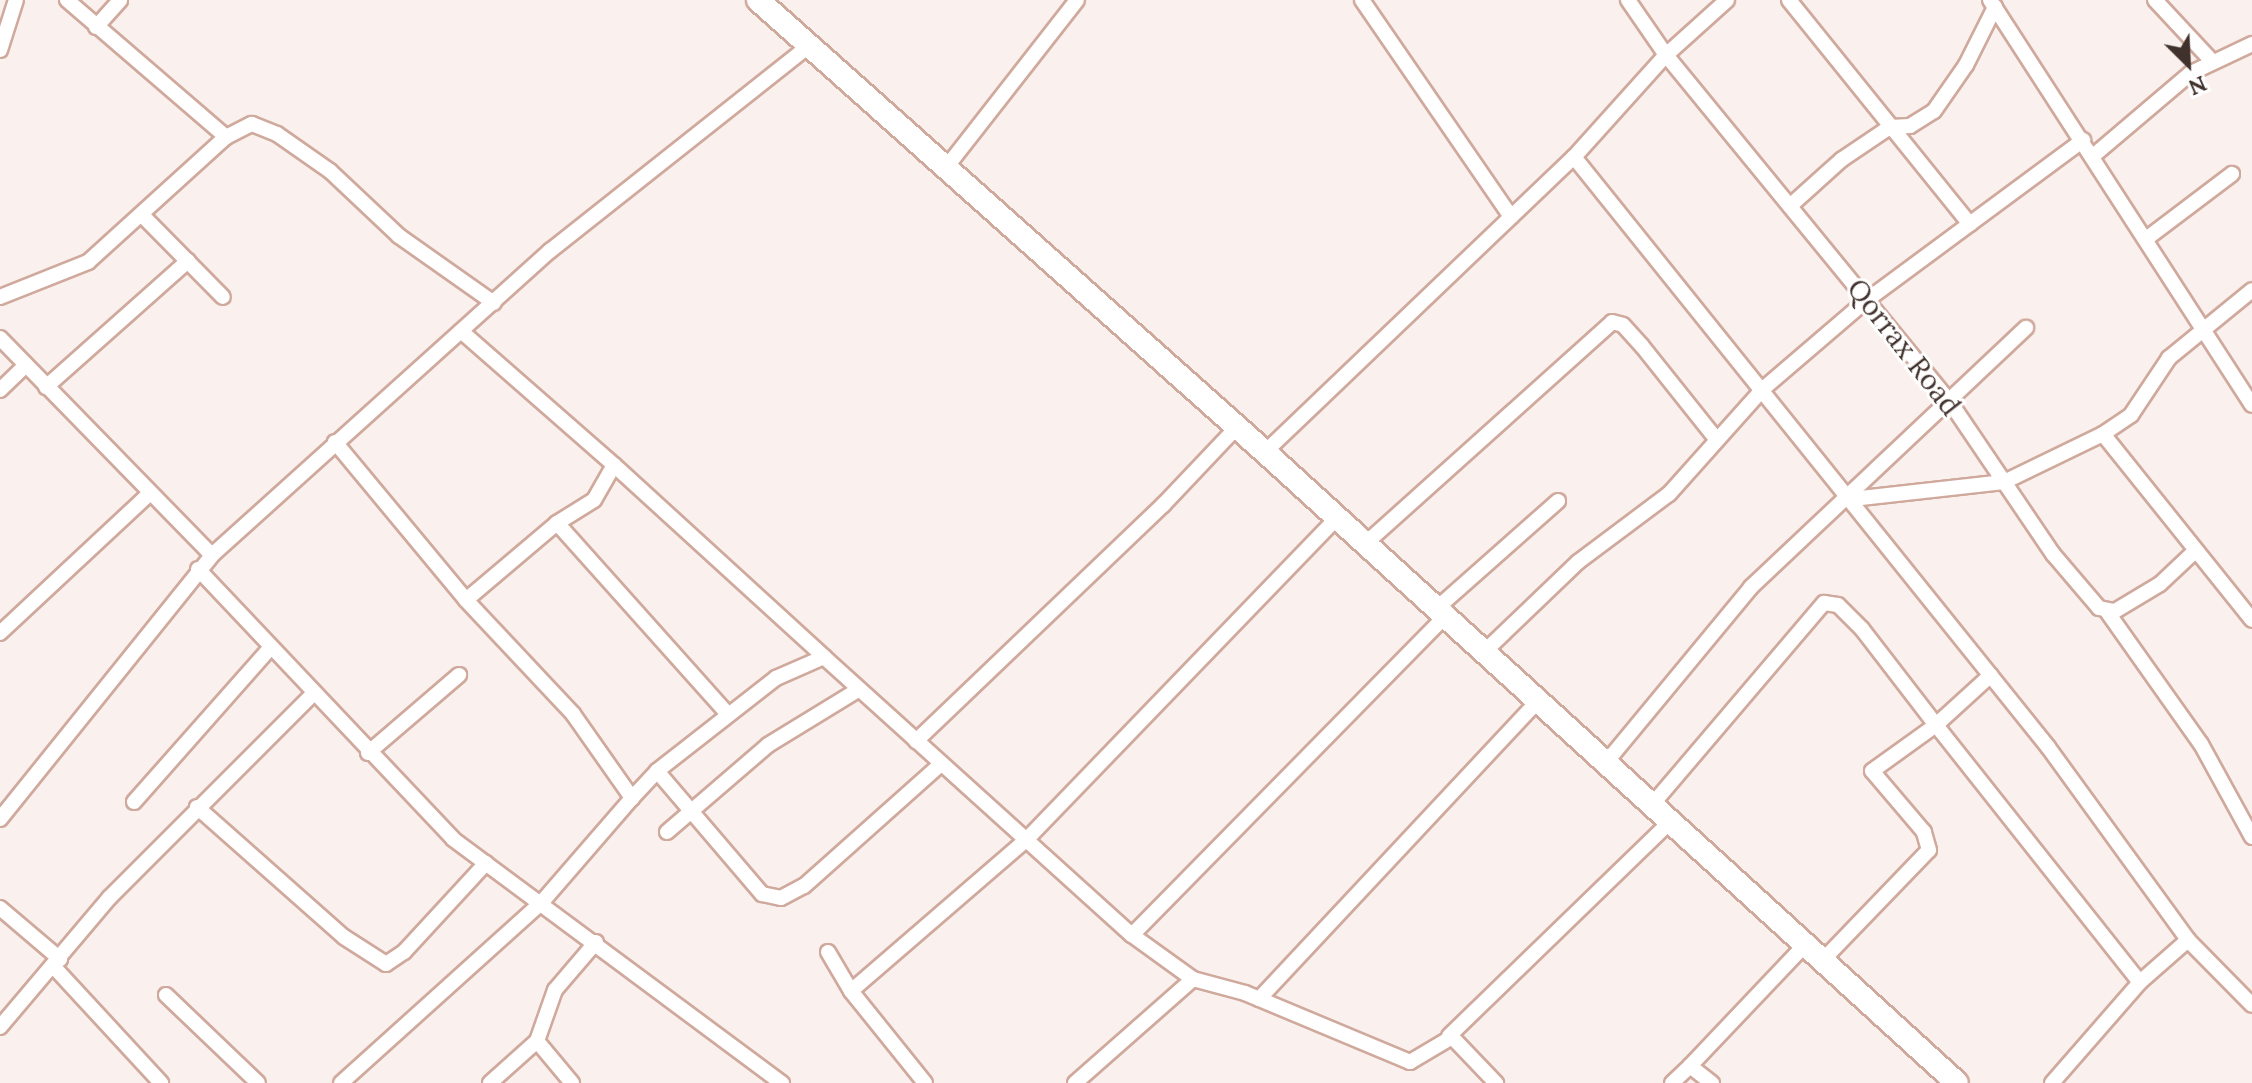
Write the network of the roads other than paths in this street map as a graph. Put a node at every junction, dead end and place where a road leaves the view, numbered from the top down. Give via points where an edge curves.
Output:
1 (16, 0) edge
2 (67, 0) edge
3 (120, 0) edge
4 (758, 0) edge
5 (1077, 0) edge
6 (1362, 0) edge
7 (1628, 0) edge
8 (1727, 0) edge
9 (1789, 0) edge
10 (2155, 0) edge
11 (1993, 4) edge
12 (96, 27) junction
13 (2252, 44) edge
14 (810, 45) junction
15 (0, 50) edge
16 (1666, 55) junction
17 (2211, 60) junction
18 (1890, 127) junction
19 (226, 137) junction
20 (2083, 140) junction
21 (2093, 156) junction
22 (1574, 157) junction
23 (945, 169) junction
24 (2232, 174) dead end
25 (1790, 206) junction
26 (142, 215) junction
27 (1511, 217) junction
28 (1970, 224) junction
29 (2146, 239) junction
30 (188, 261) junction
31 (2252, 290) edge
32 (0, 297) edge
33 (223, 297) dead end
34 (1867, 300) junction
35 (494, 303) junction
36 (2026, 328) dead end
37 (2203, 329) junction
38 (461, 331) junction
39 (0, 338) edge
40 (26, 365) junction
41 (46, 387) junction
42 (1763, 389) junction
43 (0, 390) edge
44 (1948, 399) junction
45 (2252, 405) edge
46 (1236, 428) junction
47 (2103, 434) junction
48 (1717, 440) junction
49 (335, 442) junction
50 (1265, 452) junction
51 (614, 465) junction
52 (2004, 482) junction
53 (149, 494) junction
54 (1850, 497) junction
55 (1558, 501) dead end
56 (1337, 518) junction
57 (557, 523) junction
58 (1365, 544) junction
59 (2195, 551) junction
60 (212, 555) junction
61 (198, 569) junction
62 (466, 600) junction
63 (2106, 610) junction
64 (1440, 613) junction
65 (2252, 620) edge
66 (0, 633) edge
67 (271, 647) junction
68 (1482, 654) junction
69 (824, 657) junction
70 (459, 675) dead end
71 (1991, 675) junction
72 (856, 691) junction
73 (314, 693) junction
74 (1536, 703) junction
75 (728, 714) junction
76 (1936, 725) junction
77 (916, 741) junction
78 (368, 753) junction
79 (941, 764) junction
80 (1604, 765) junction
81 (657, 771) junction
82 (632, 798) junction
83 (134, 802) dead end
84 (1651, 806) junction
85 (197, 807) junction
86 (692, 812) junction
87 (0, 819) edge
88 (1670, 822) junction
89 (667, 832) dead end
90 (2252, 837) edge
91 (1025, 841) junction
92 (486, 863) junction
93 (541, 903) junction
94 (0, 908) edge
95 (1132, 935) junction
96 (2188, 940) junction
97 (596, 942) junction
98 (828, 952) dead end
99 (1813, 953) junction
100 (57, 963) junction
101 (1193, 979) junction
102 (2140, 982) junction
103 (851, 991) junction
104 (166, 995) dead end
105 (1259, 999) junction
106 (2252, 1005) edge
107 (0, 1027) edge
108 (1449, 1036) junction
109 (537, 1041) junction
110 (1690, 1066) junction
111 (1079, 1082) edge
112 (161, 1083) edge
113 (258, 1083) edge
114 (341, 1083) edge
115 (490, 1083) edge
116 (572, 1083) edge
117 (782, 1083) edge
118 (925, 1083) edge
119 (1496, 1083) edge
120 (1672, 1083) edge
121 (1712, 1083) edge
122 (1957, 1083) edge
123 (2052, 1083) edge

1 - 15 street
2 - 12 street
3 - 12 street
4 - 14 main road
5 - 23 street
6 - 27 street
7 - 16 street, Qorrax Road
8 - 16 street
9 - 18 street
10 - 17 street
11 - 18 street via 1945,99 1924,119
11 - 20 street
12 - 19 street
13 - 17 street
14 - 23 main road
14 - 35 street via 596,213
16 - 22 street
16 - 25 street, Qorrax Road
17 - 21 street
18 - 25 street via 1841,160
18 - 28 street
19 - 26 street
19 - 35 street via 252,124 277,134 362,197 399,236
20 - 21 street
20 - 28 street
21 - 29 street
22 - 27 street
22 - 42 street
23 - 46 main road
24 - 29 street
25 - 34 street, Qorrax Road
26 - 30 street
26 - 32 street via 78,269
27 - 50 street
28 - 34 street
29 - 37 street
30 - 33 street
30 - 41 street
31 - 37 street
34 - 42 street
34 - 44 street, Qorrax Road
35 - 38 street
36 - 44 street
37 - 45 street
37 - 47 street via 2169,358 2131,415
38 - 49 street
38 - 51 street
39 - 40 street
40 - 41 street
40 - 43 street
41 - 53 street
42 - 48 street
42 - 54 street
44 - 52 street, Qorrax Road
44 - 54 street
46 - 50 main road
46 - 77 street via 1152,516
47 - 52 street
47 - 59 street
48 - 58 street via 1623,325 1612,322
48 - 68 street via 1669,494 1578,562
49 - 60 street
49 - 62 street
50 - 56 main road
51 - 57 street via 594,500
51 - 69 street
52 - 54 street
52 - 63 street, Qorrax Road via 2053,554
53 - 60 street
53 - 66 street
54 - 71 street
54 - 80 street via 1751,587
55 - 64 street
56 - 58 main road
56 - 91 street
57 - 62 street
57 - 75 street
58 - 64 main road
59 - 63 street via 2160,584 2115,611
59 - 65 street
60 - 61 street
61 - 67 street
61 - 87 street
62 - 82 street via 573,714
63 - 90 street, Qorrax Road via 2201,744
64 - 68 main road
64 - 95 street
67 - 73 street
67 - 83 street
68 - 74 main road
69 - 72 street
69 - 75 street via 776,678
70 - 78 street
71 - 76 street
71 - 96 street
72 - 77 street
72 - 86 street via 768,745
73 - 78 street
73 - 85 street
74 - 80 main road
74 - 105 street
75 - 81 street
76 - 84 street via 1847,613 1824,603
76 - 99 street via 1872,771 1924,832 1929,850
76 - 102 street
77 - 79 street
78 - 92 street via 453,839
79 - 86 street via 804,886 781,898 762,894
79 - 91 street
80 - 84 main road
81 - 82 street
81 - 86 street
82 - 93 street
84 - 88 main road
85 - 92 street via 344,937 386,964 404,952
85 - 100 street via 110,897
86 - 89 street
88 - 99 main road
88 - 108 street
91 - 95 street
91 - 103 street
92 - 93 street
93 - 97 street
93 - 114 street
94 - 100 street
95 - 101 street
96 - 102 street
96 - 106 street
97 - 109 street via 555,990
97 - 117 street
98 - 103 street
99 - 110 street
99 - 122 main road
100 - 107 street
100 - 112 street
101 - 105 street
101 - 111 street
102 - 123 street
103 - 118 street
104 - 113 street
105 - 108 street via 1410,1062
108 - 119 street
109 - 115 street
109 - 116 street
110 - 120 street
110 - 121 street

